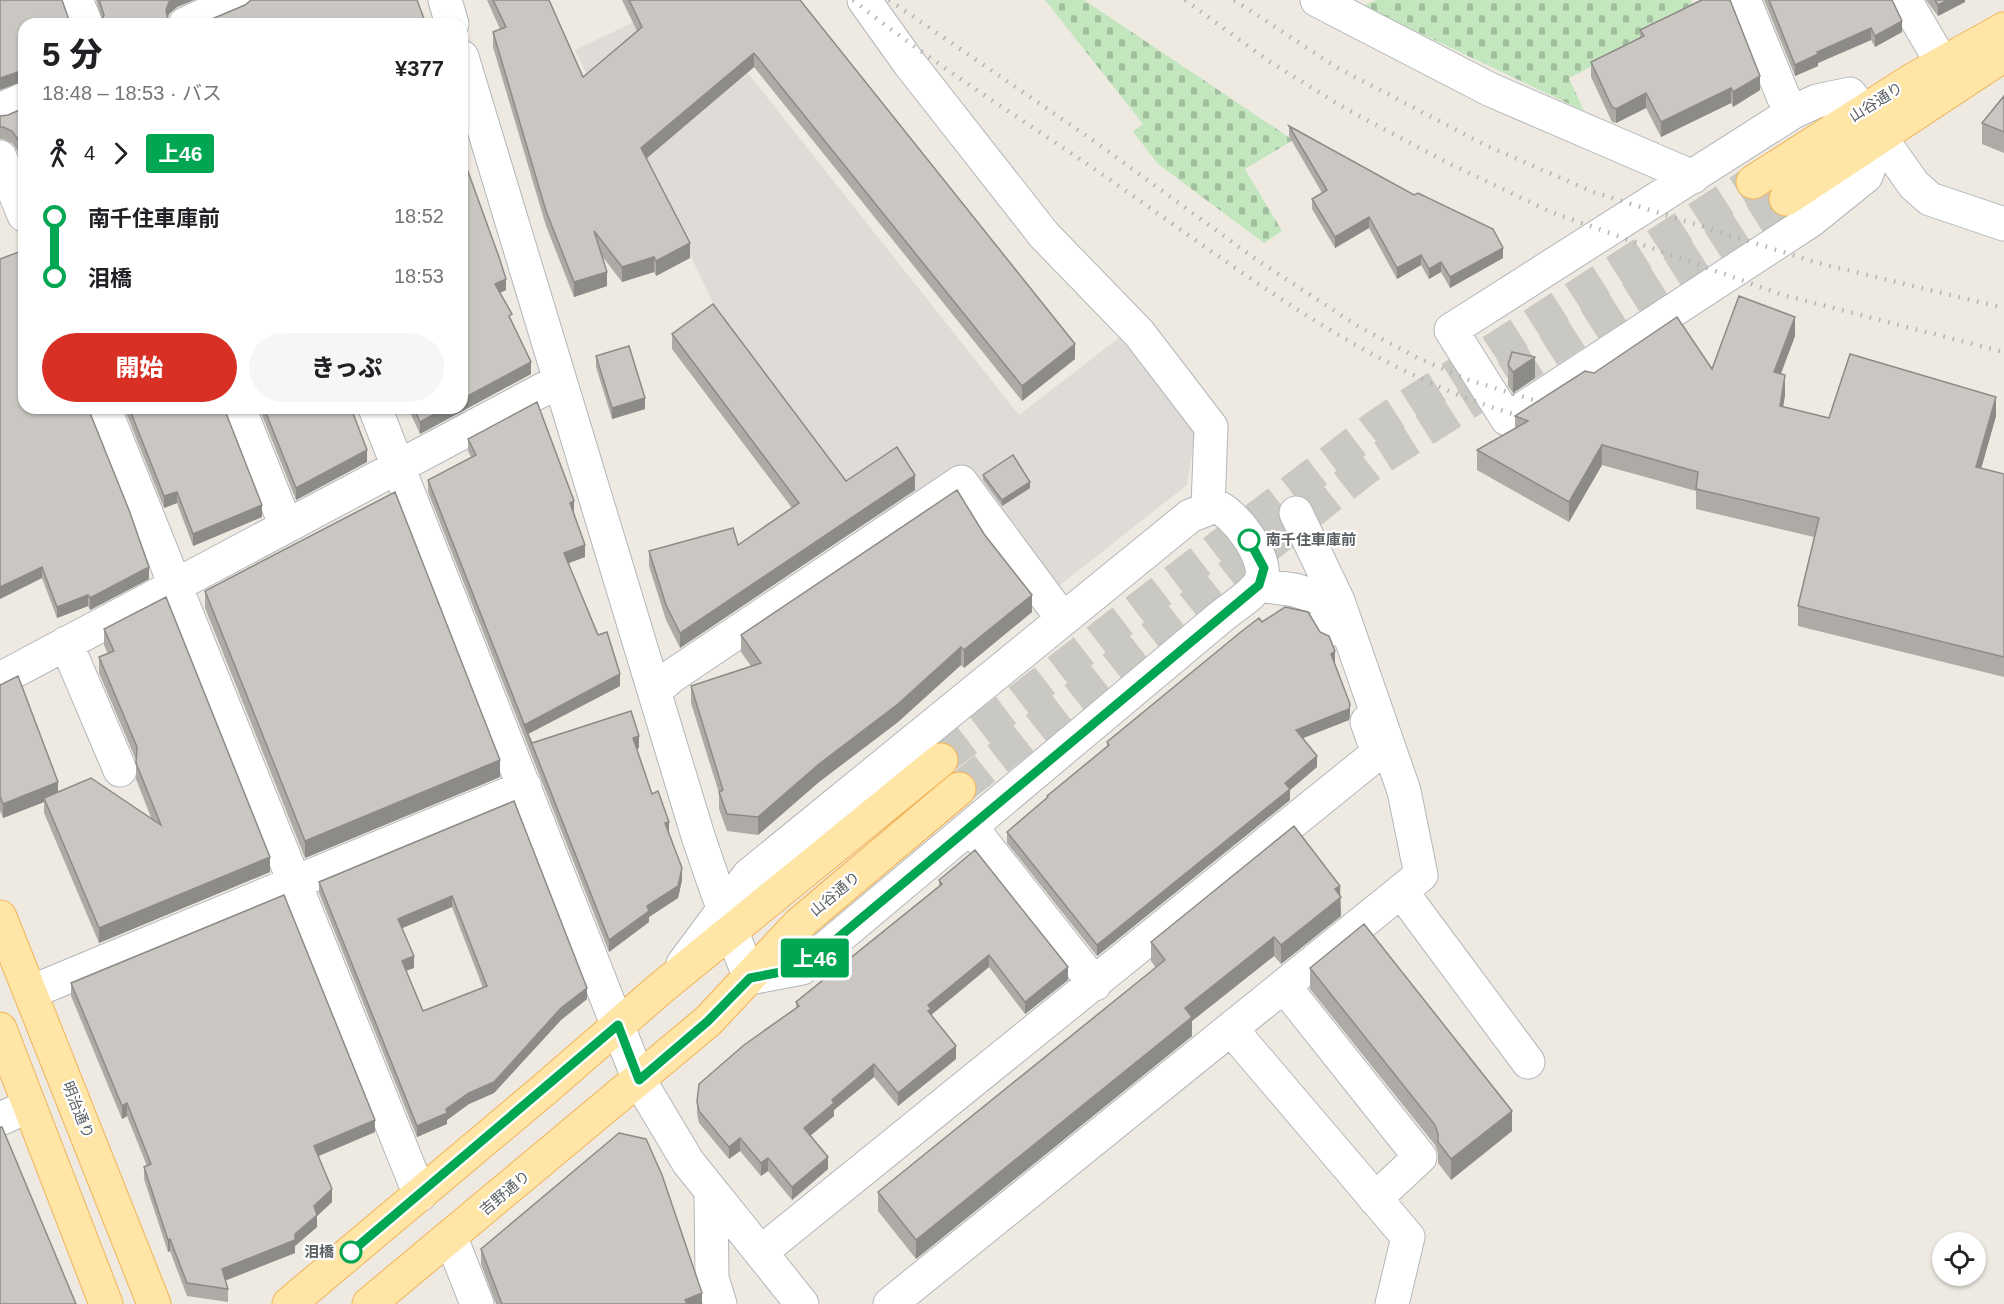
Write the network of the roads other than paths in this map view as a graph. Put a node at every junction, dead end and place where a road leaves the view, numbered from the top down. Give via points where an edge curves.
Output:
1 (76, 0) edge
2 (445, 0) edge
3 (864, 0) edge
4 (1317, 0) edge
5 (1744, 0) edge
6 (1905, 0) edge
7 (224, 8) edge
8 (84, 18) edge
9 (200, 18) edge
10 (450, 18) edge
11 (2004, 29) edge
12 (2004, 55) edge
13 (1942, 63) junction
14 (468, 77) edge
15 (18, 102) edge
16 (0, 110) edge
17 (1862, 111) junction
18 (1793, 112) junction
19 (1880, 139) junction
20 (0, 157) edge
21 (1693, 177) junction
22 (1753, 182) tunnel mouth
23 (1786, 199) tunnel mouth
24 (18, 200) edge
25 (2004, 224) edge
26 (559, 381) junction
27 (106, 414) edge
28 (241, 414) edge
29 (377, 414) edge
30 (398, 466) junction
31 (1208, 507) junction
32 (1296, 513) dead end
33 (286, 526) junction
34 (177, 585) junction
35 (1259, 585) junction
36 (1062, 618) junction
37 (66, 643) junction
38 (0, 679) edge
39 (654, 691) junction
40 (940, 760) tunnel mouth
41 (120, 770) dead end
42 (525, 787) junction
43 (959, 789) tunnel mouth
44 (972, 827) junction
45 (295, 882) junction
46 (1401, 891) junction
47 (0, 917) edge
48 (727, 920) junction
49 (750, 978) junction
50 (1095, 984) junction
51 (1284, 986) junction
52 (31, 992) junction
53 (618, 1025) junction
54 (1231, 1029) junction
55 (0, 1031) edge
56 (1528, 1062) dead end
57 (639, 1080) junction
58 (15, 1113) edge
59 (711, 1192) junction
60 (420, 1195) junction
61 (1375, 1198) junction
62 (451, 1238) junction
63 (761, 1252) junction
64 (106, 1304) edge
65 (154, 1304) edge
66 (289, 1304) edge
67 (369, 1304) edge
68 (477, 1304) edge
69 (720, 1304) edge
70 (802, 1304) edge
71 (890, 1304) edge
72 (1392, 1304) edge

1 - 8 street
2 - 10 street
3 - 31 street via 1044,235 1138,333 1211,427
4 - 21 street via 1491,90
5 - 18 street
6 - 13 street
7 - 9 street
11 - 13 main road, 山谷通り
12 - 19 main road
13 - 17 main road, 山谷通り
14 - 26 street
15 - 16 street
17 - 18 street via 1850,94 1817,100
17 - 19 street
17 - 22 main road, 山谷通り
18 - 21 street
19 - 21 street via 1866,176 1810,221 1507,419 1451,330
19 - 23 main road
19 - 25 street via 1905,177 1930,199
20 - 24 street
26 - 30 street
26 - 39 street
27 - 34 street
28 - 33 street
29 - 30 street
30 - 33 street
30 - 42 street
31 - 35 street via 1231,513 1261,559 1264,568
31 - 36 street via 1166,534
32 - 46 street via 1338,601 1404,791 1421,875
33 - 34 street
34 - 37 street
34 - 45 street
35 - 44 street
35 - 50 street via 1323,599 1378,753
36 - 39 street via 960,482
36 - 48 street via 749,875
37 - 38 street
37 - 41 street
39 - 48 street
40 - 48 main road
42 - 45 street
42 - 53 street
43 - 49 main road, 山谷通り via 799,924
44 - 49 street via 802,968
44 - 50 street
45 - 52 street
45 - 60 street
46 - 51 street
46 - 56 street
47 - 52 main road, 明治通り
48 - 49 street
48 - 53 main road via 672,978
49 - 57 main road, 山谷通り via 708,1021
50 - 63 street
51 - 54 street
51 - 61 street via 1420,1158
52 - 65 main road, 明治通り
53 - 57 street
53 - 60 main road
54 - 61 street
54 - 71 street
55 - 58 main road
57 - 59 street via 688,1162
57 - 62 main road, 吉野通り
58 - 64 main road
59 - 63 street
59 - 69 street via 712,1278
60 - 66 main road
61 - 72 street via 1408,1238
62 - 67 main road, 吉野通り
62 - 68 street
63 - 70 street

